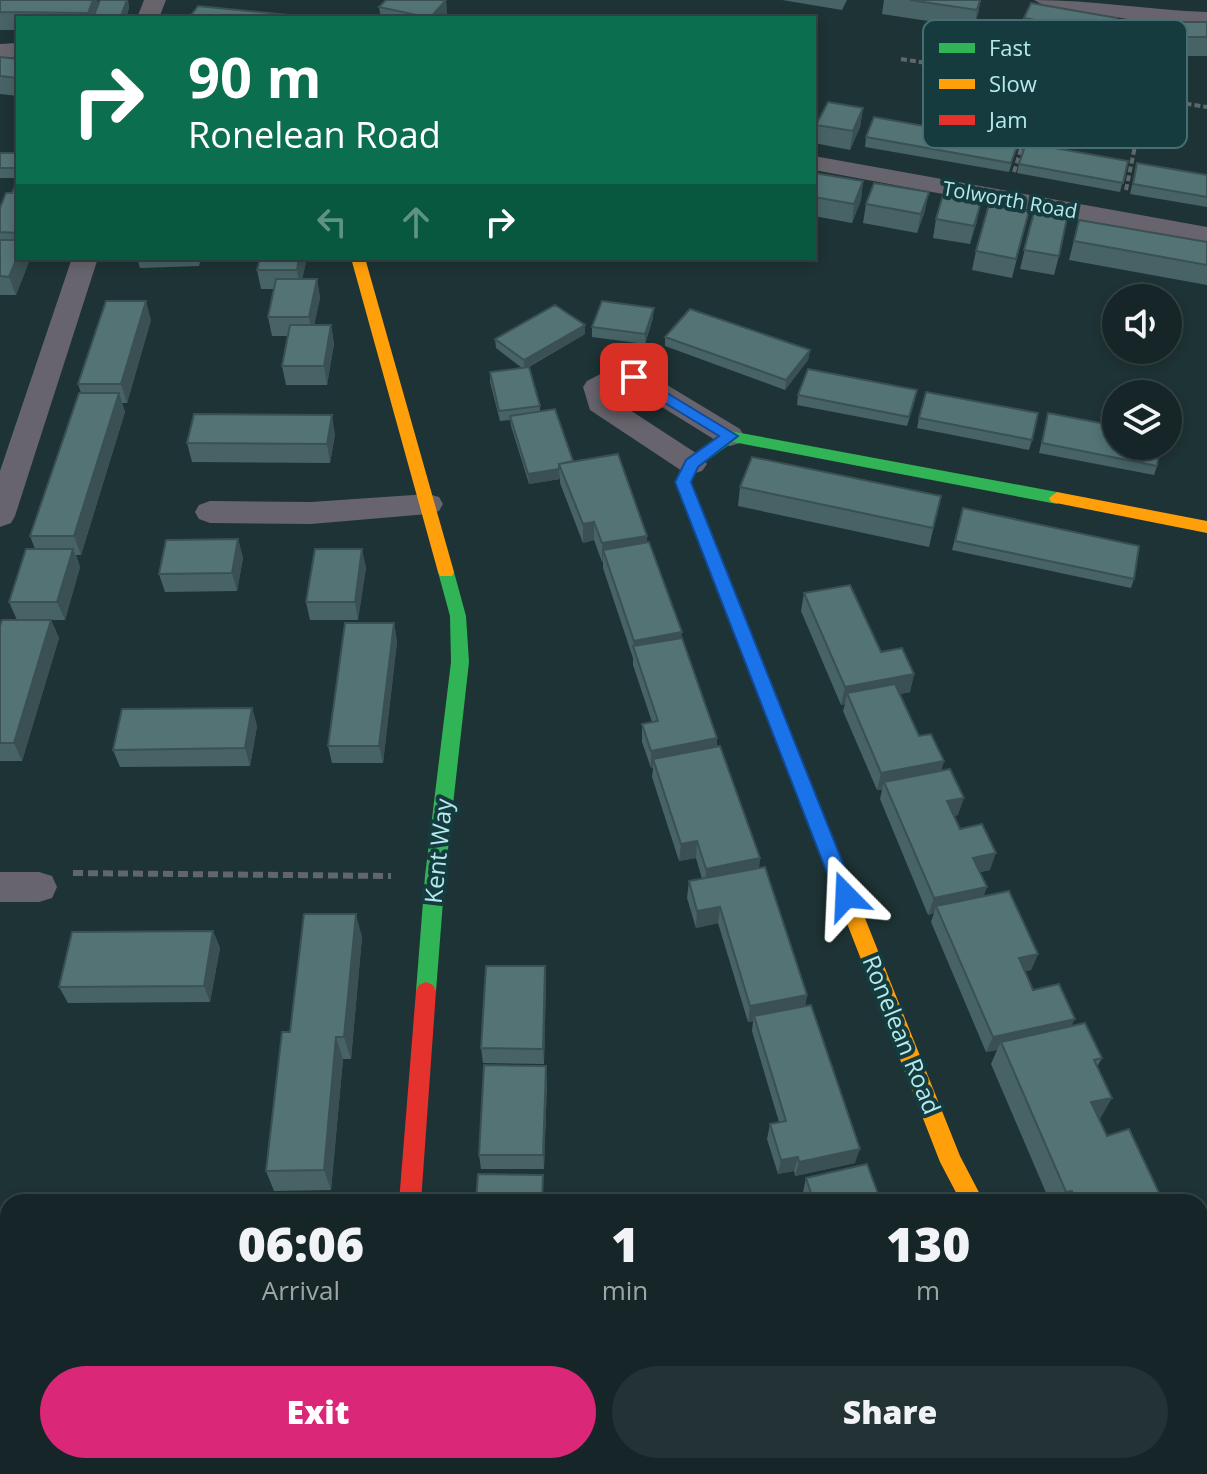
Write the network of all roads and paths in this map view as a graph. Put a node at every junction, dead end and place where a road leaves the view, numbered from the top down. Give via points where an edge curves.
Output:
1 (1045, 0) edge
2 (1156, 9) edge
3 (1207, 19) edge
4 (901, 59) dead end
5 (923, 62) edge
6 (1187, 104) edge
7 (1207, 107) edge
8 (1022, 148) edge
9 (1135, 148) edge
10 (816, 163) edge
11 (1006, 200) junction
12 (1120, 220) junction
13 (1207, 235) edge
14 (84, 260) edge
15 (359, 260) edge
16 (730, 436) junction
17 (692, 464) junction
18 (428, 504) junction
19 (210, 512) dead end
20 (0, 516) edge
21 (1207, 527) edge
22 (435, 876) junction
23 (0, 887) edge
24 (39, 887) joint
25 (411, 1194) edge
26 (969, 1194) edge

1 - 2 street
2 - 3 street
4 - 5 path
6 - 7 path
8 - 11 path
9 - 12 path
10 - 11 street, Tolworth Road
11 - 12 street, Tolworth Road
12 - 13 street, Tolworth Road
14 - 20 street
15 - 18 street, Kent Way
16 - 17 street
16 - 17 street via 634,377 614,376 597,387 600,403
16 - 21 street
17 - 26 street, Ronelean Road via 683,482 951,1162
18 - 19 street via 311,513
18 - 22 street, Kent Way via 458,616 460,662
22 - 24 path via 75,873
22 - 25 street, Kent Way
23 - 24 street

